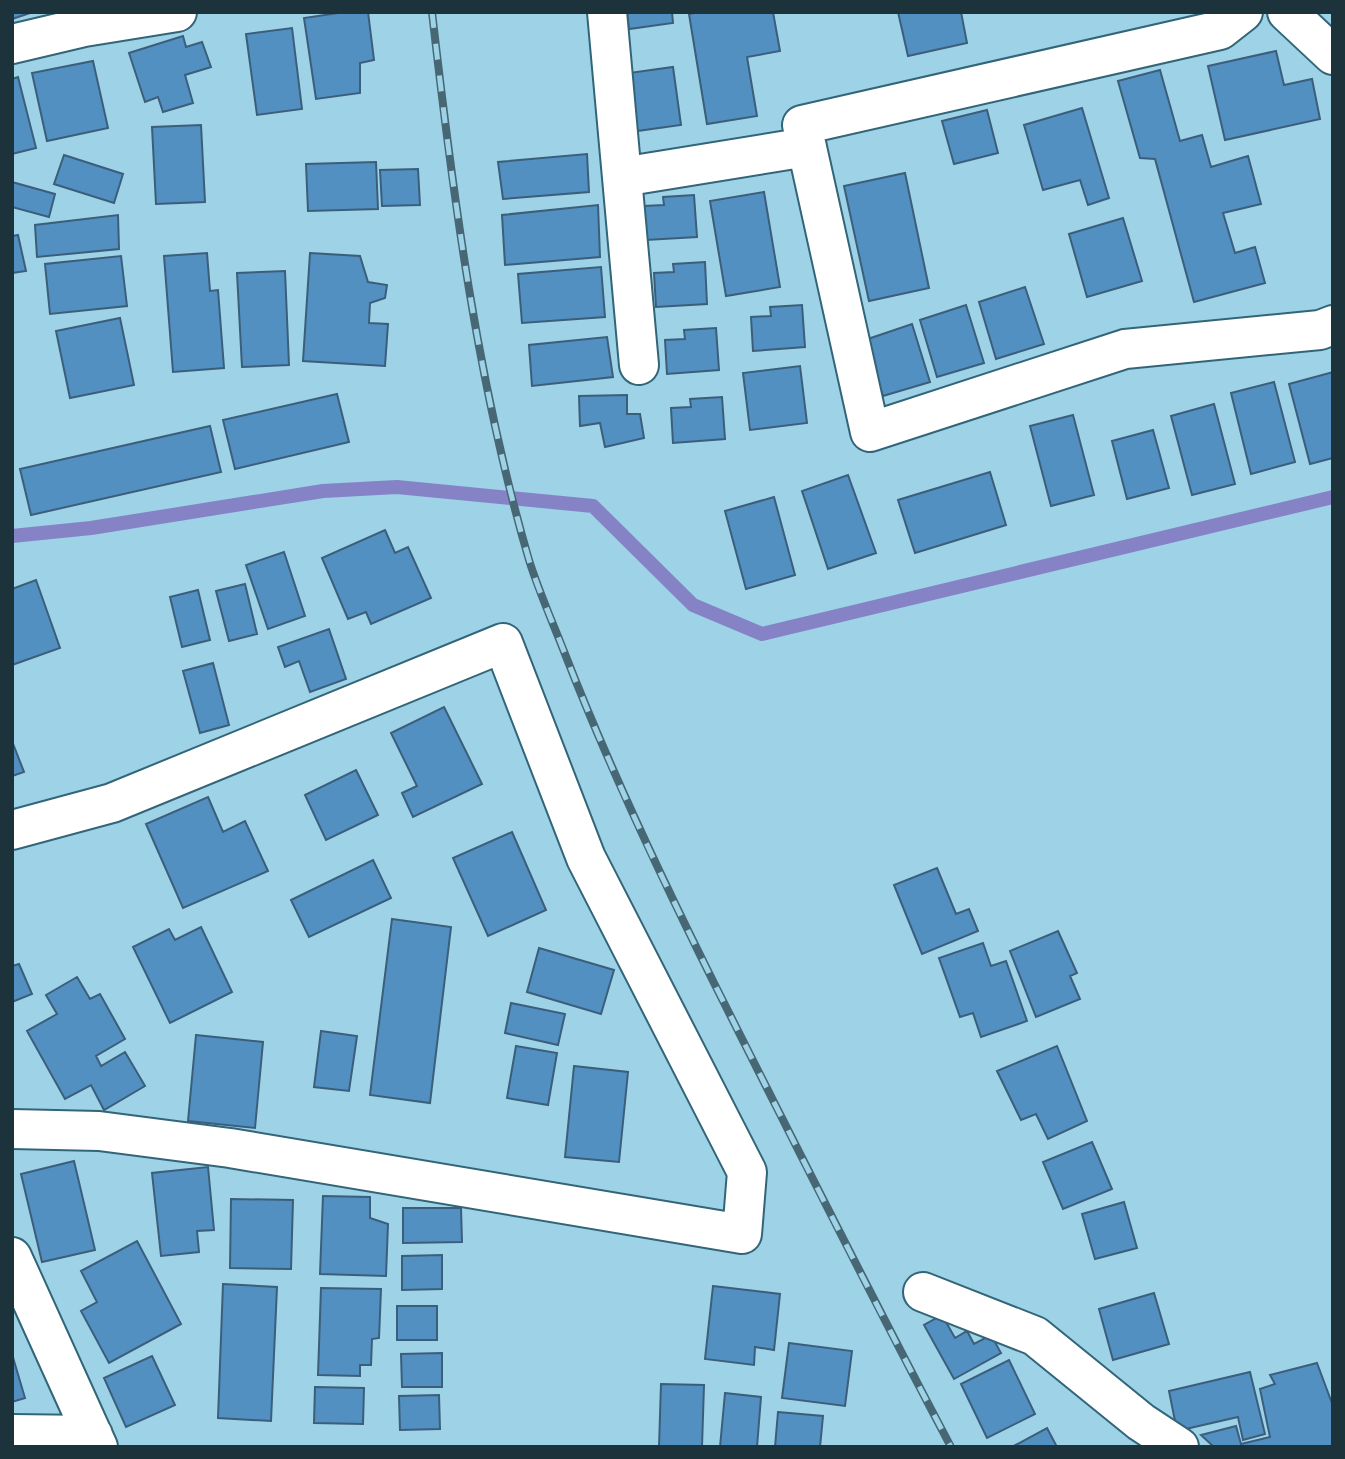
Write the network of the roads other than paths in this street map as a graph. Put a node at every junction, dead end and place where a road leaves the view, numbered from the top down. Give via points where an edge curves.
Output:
1 (177, 12) edge
2 (607, 12) edge
3 (1242, 12) edge
4 (1287, 12) edge
5 (82, 19) edge
6 (12, 44) edge
7 (1333, 55) edge
8 (807, 147) junction
9 (622, 177) junction
10 (1333, 325) edge
11 (639, 365) dead end
12 (12, 831) edge
13 (12, 1129) edge
14 (12, 1257) edge
15 (923, 1292) dead end
16 (12, 1434) edge
17 (96, 1441) edge
18 (1179, 1447) edge

1 - 5 street
2 - 9 street
3 - 8 street via 1220,30 802,125
4 - 7 street
5 - 6 street
8 - 9 street
8 - 10 street via 870,432 1125,349
9 - 11 street
12 - 13 street via 113,803 503,643 586,858 747,1172 742,1234 230,1148 99,1131
14 - 17 street
15 - 18 street via 1035,1336
16 - 17 street

